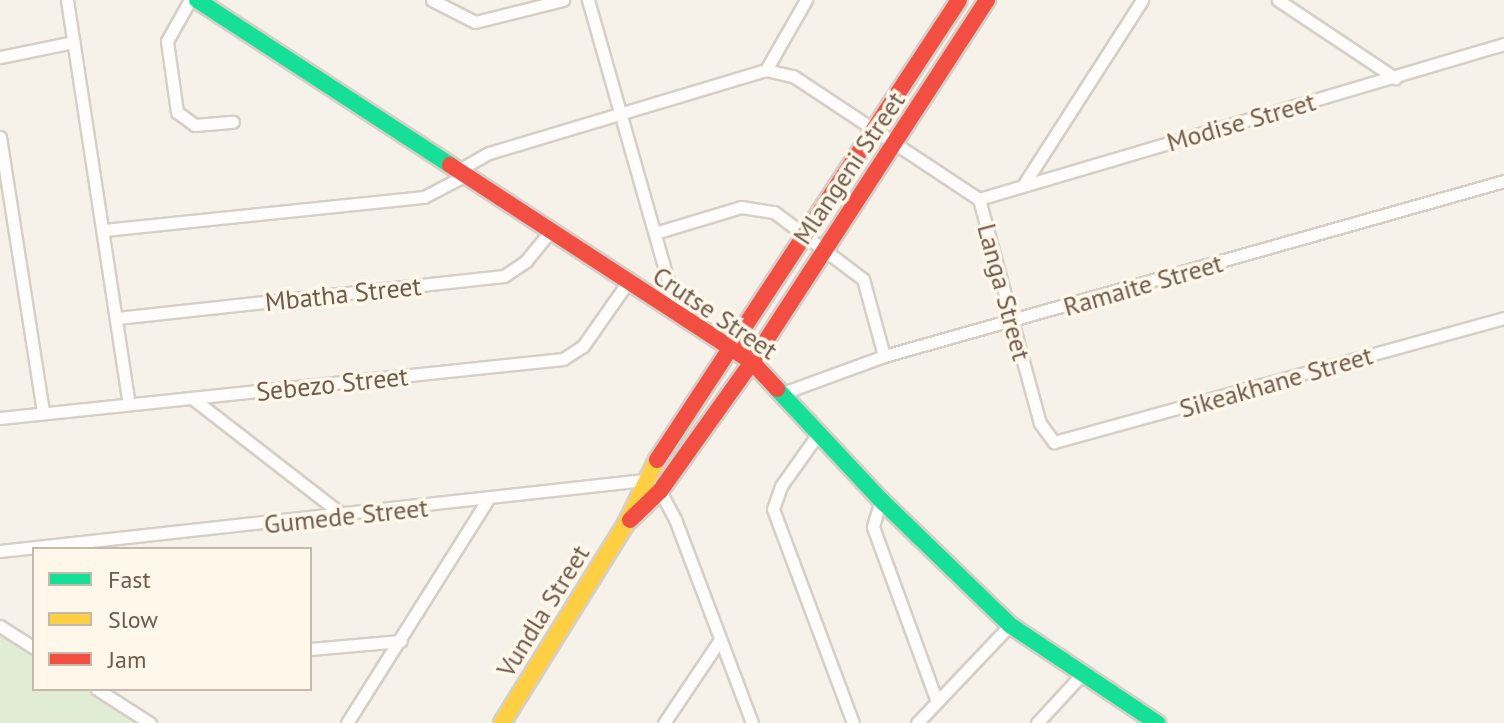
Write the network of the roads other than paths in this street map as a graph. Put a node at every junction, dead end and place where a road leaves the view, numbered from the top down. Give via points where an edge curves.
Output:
1 (67, 0) edge
2 (190, 0) edge
3 (197, 0) edge
4 (432, 0) edge
5 (563, 0) edge
6 (588, 0) edge
7 (806, 0) edge
8 (959, 0) edge
9 (987, 0) edge
10 (1142, 0) edge
11 (1278, 0) edge
12 (73, 42) junction
13 (1504, 44) edge
14 (0, 57) edge
15 (766, 70) junction
16 (1395, 78) junction
17 (621, 112) junction
18 (233, 122) dead end
19 (875, 131) junction
20 (0, 137) edge
21 (895, 143) junction
22 (462, 172) junction
23 (1504, 181) edge
24 (1024, 184) junction
25 (979, 199) junction
26 (104, 230) junction
27 (550, 231) junction
28 (655, 233) junction
29 (804, 233) junction
30 (825, 246) junction
31 (628, 282) junction
32 (677, 313) junction
33 (117, 318) junction
34 (1504, 318) edge
35 (1013, 323) junction
36 (732, 349) junction
37 (884, 356) junction
38 (752, 362) junction
39 (783, 393) junction
40 (192, 398) junction
41 (129, 403) junction
42 (43, 412) junction
43 (0, 418) edge
44 (818, 434) junction
45 (1049, 439) joint
46 (644, 480) junction
47 (660, 491) junction
48 (881, 500) junction
49 (487, 501) junction
50 (344, 516) junction
51 (626, 524) junction
52 (39, 547) edge
53 (32, 548) edge
54 (0, 551) edge
55 (1010, 625) junction
56 (0, 626) edge
57 (401, 641) junction
58 (719, 641) junction
59 (32, 647) edge
60 (312, 649) edge
61 (1082, 674) junction
62 (100, 691) edge
63 (937, 702) junction
64 (150, 723) edge
65 (347, 723) edge
66 (502, 723) edge
67 (664, 723) edge
68 (752, 723) edge
69 (853, 723) edge
70 (917, 723) edge
71 (1037, 723) edge
72 (1156, 723) edge

1 - 12 street
2 - 18 street via 167,41 177,112 195,125
3 - 22 street, Crutse Street
4 - 5 street via 475,22
6 - 17 street
7 - 15 street
8 - 19 street, Mlangeni Street
9 - 21 street, Mlangeni Street
10 - 24 street
11 - 16 street
12 - 14 street
12 - 26 street
13 - 16 street, Modise Street
15 - 17 street
15 - 19 street, Langa Street via 793,76
16 - 24 street, Modise Street
17 - 22 street via 489,153
17 - 28 street
19 - 21 street, Langa Street
19 - 29 street, Mlangeni Street
20 - 42 street
21 - 25 street, Langa Street
21 - 30 street, Mlangeni Street
22 - 26 street via 424,197
22 - 27 street, Crutse Street
23 - 35 street, Ramaite Street
24 - 25 street, Modise Street
25 - 35 street, Langa Street
26 - 33 street
27 - 31 street, Crutse Street
27 - 33 street, Mbatha Street via 517,270 504,276
28 - 29 street via 752,205
28 - 32 street
29 - 30 street
29 - 36 street, Mlangeni Street
30 - 37 street via 863,279
30 - 38 street, Mlangeni Street
31 - 32 street, Crutse Street
31 - 40 street, Sebezo Street via 583,346 563,359
32 - 36 street, Crutse Street
33 - 41 street
34 - 45 street, Sikeakhane Street via 1069,442
35 - 37 street, Ramaite Street
35 - 45 street, Langa Street
36 - 38 street, Crutse Street
36 - 46 street, Vundla Street
37 - 39 street, Ramaite Street
38 - 39 street, Crutse Street
38 - 47 street, Vundla Street
39 - 44 street, Crutse Street
40 - 41 street, Sebezo Street
40 - 50 street
41 - 42 street, Sebezo Street
42 - 43 street, Sebezo Street
44 - 48 street, Crutse Street
44 - 69 street via 781,486 773,509
46 - 47 street
46 - 49 street, Gumede Street
46 - 51 street, Vundla Street
47 - 51 street, Vundla Street
47 - 58 street
48 - 55 street, Crutse Street
48 - 63 street via 873,527
49 - 50 street, Gumede Street
49 - 57 street
50 - 52 street, Gumede Street
51 - 66 street, Vundla Street
53 - 54 street, Gumede Street
55 - 61 street, Crutse Street
55 - 63 street
56 - 59 street
57 - 60 street
57 - 65 street
58 - 67 street
58 - 68 street
61 - 71 street
61 - 72 street, Crutse Street
62 - 64 street
63 - 70 street

